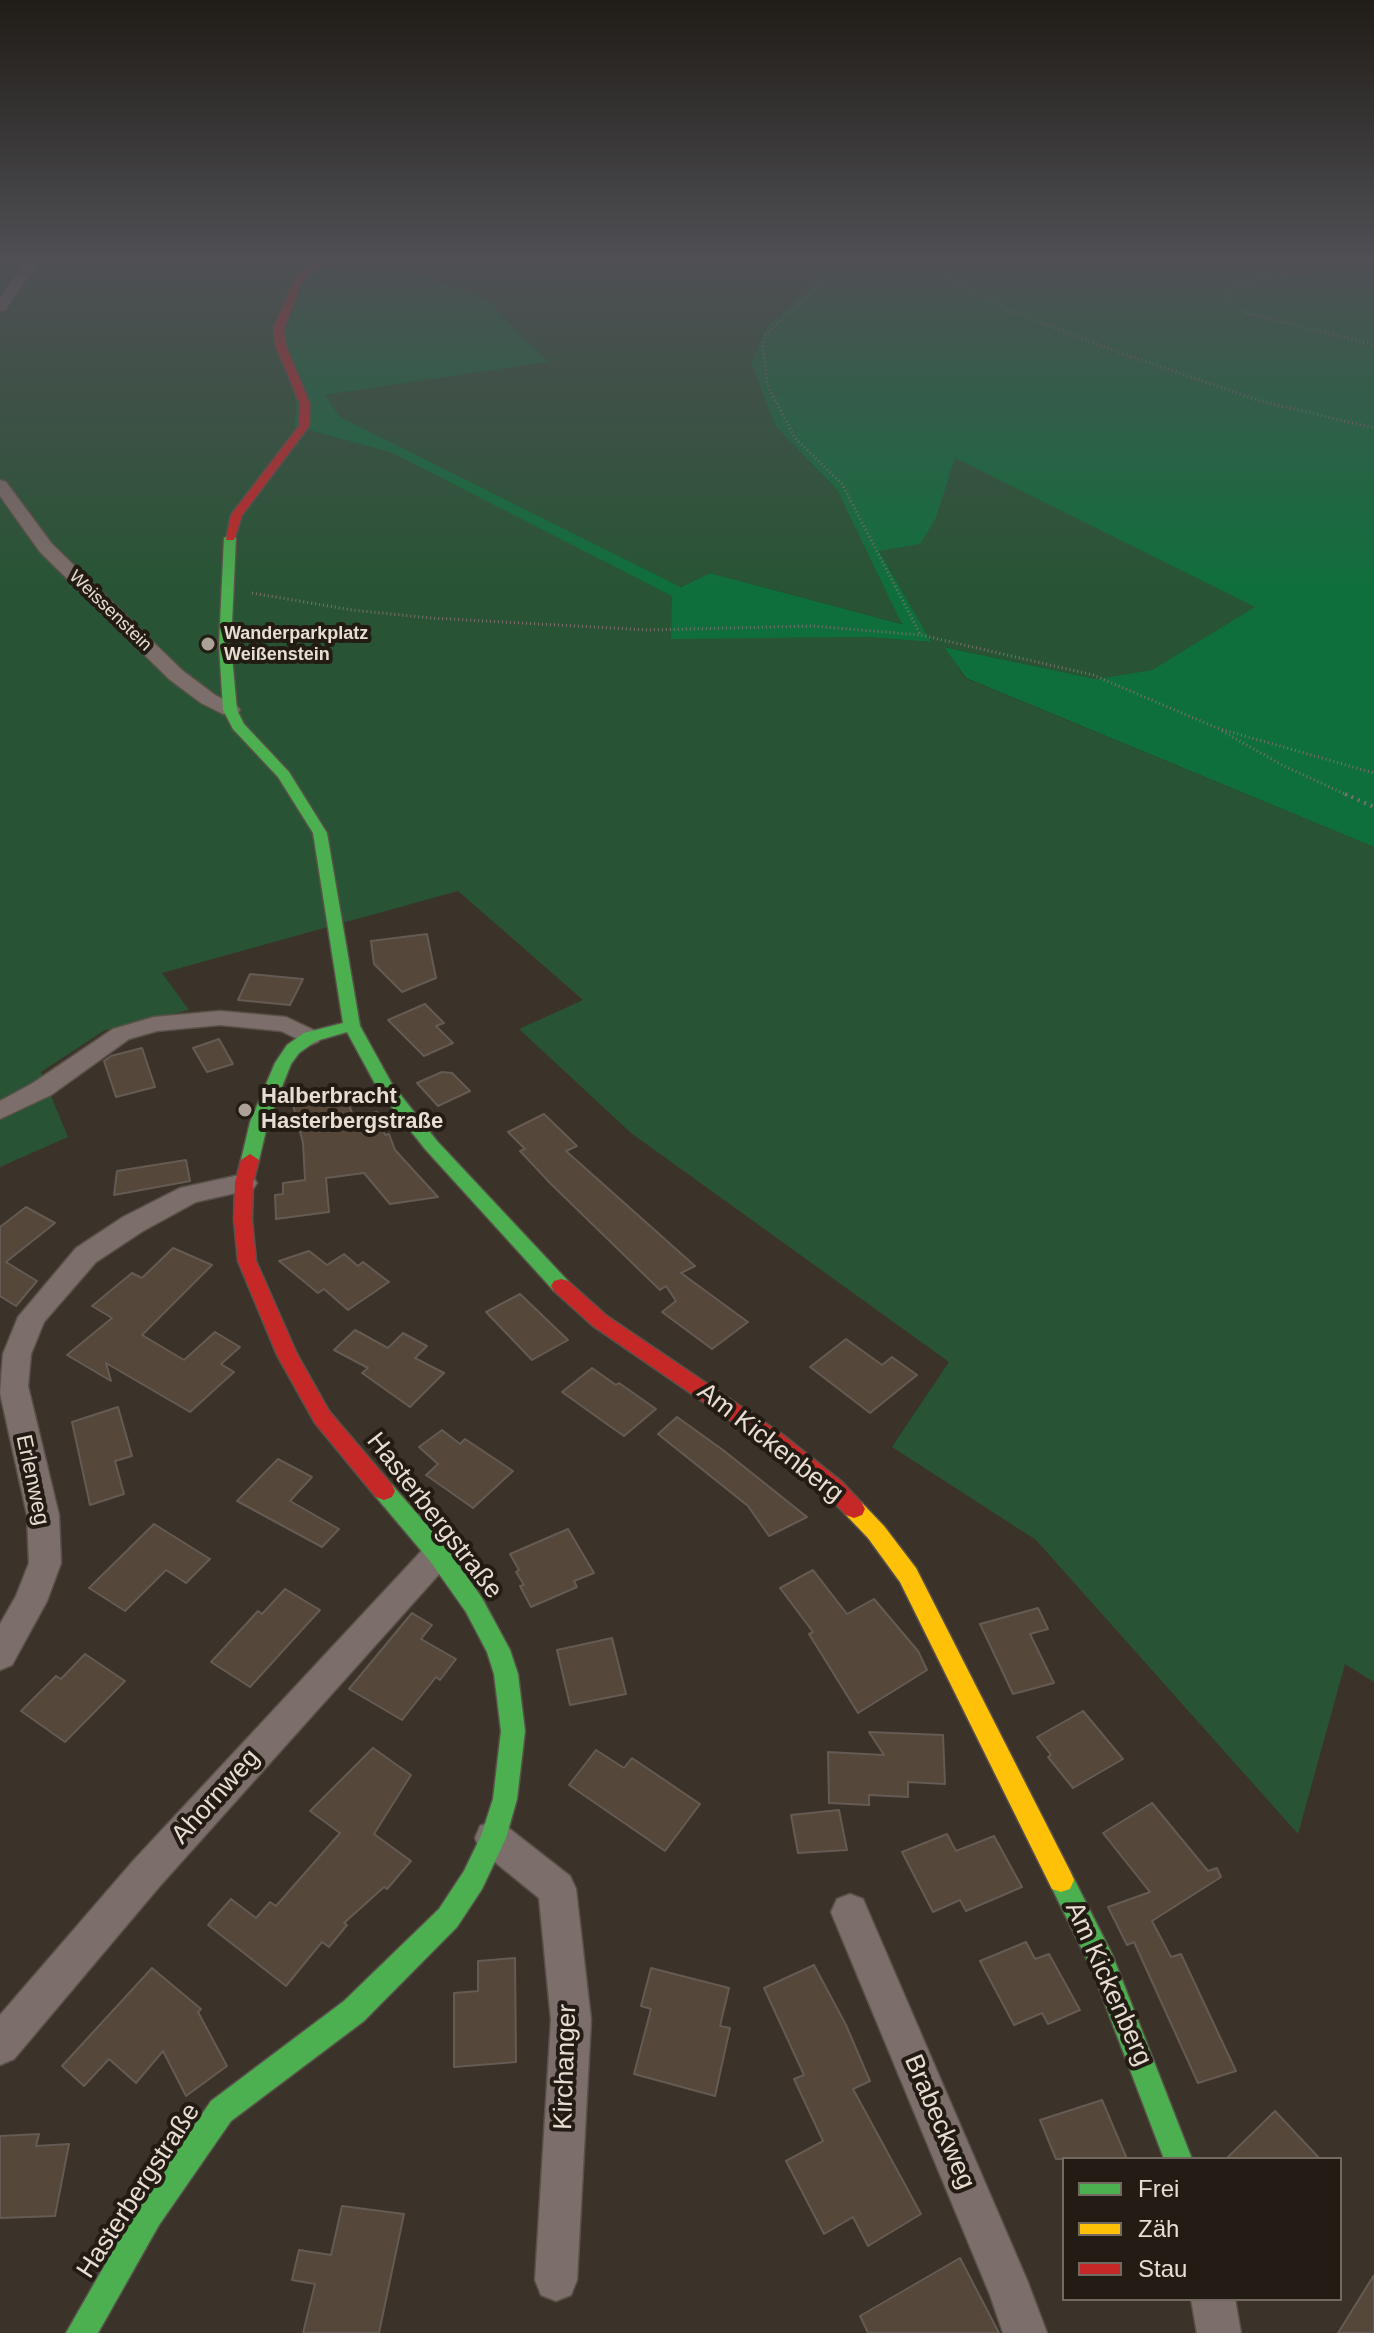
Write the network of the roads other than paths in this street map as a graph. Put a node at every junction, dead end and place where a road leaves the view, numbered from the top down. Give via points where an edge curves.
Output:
1 (291, 370) edge
2 (2, 491) edge
3 (230, 710) junction
4 (352, 1026) junction
5 (310, 1037) junction
6 (0, 1111) edge
7 (244, 1183) junction
8 (438, 1554) junction
9 (0, 1655) edge
10 (493, 1838) junction
11 (850, 1912) dead end
12 (0, 2045) edge
13 (1177, 2157) edge
14 (556, 2280) dead end
15 (1213, 2301) edge
16 (81, 2333) edge
17 (1025, 2333) edge
18 (1219, 2333) edge

1 - 3 street via 305,404 304,426 237,515 229,541 225,645
2 - 3 street, Weissenstein via 46,548 176,675
3 - 4 street, Am Kickenberg via 238,726 284,775 320,833
4 - 5 street
4 - 13 street, Am Kickenberg via 385,1087 431,1145 555,1280 600,1321 776,1441 834,1488 908,1575 1103,1963
5 - 6 street via 286,1024 185,1019 154,1024 121,1034
5 - 7 street, Hasterbergstraße via 283,1063 259,1122
7 - 8 street, Hasterbergstraße via 247,1261 287,1355 322,1417
7 - 9 street, Erlenweg via 189,1194 133,1224 86,1255 32,1317 17,1354 13,1386 43,1515 45,1563 31,1601
8 - 10 street, Hasterbergstraße via 474,1605 506,1674 512,1761
8 - 12 street, Ahornweg via 146,1874
10 - 14 street, Kirchanger via 557,1889 571,2020
10 - 16 street, Hasterbergstraße via 448,1918 354,2011 221,2111 149,2215
11 - 17 street, Brabeckweg
15 - 18 street

